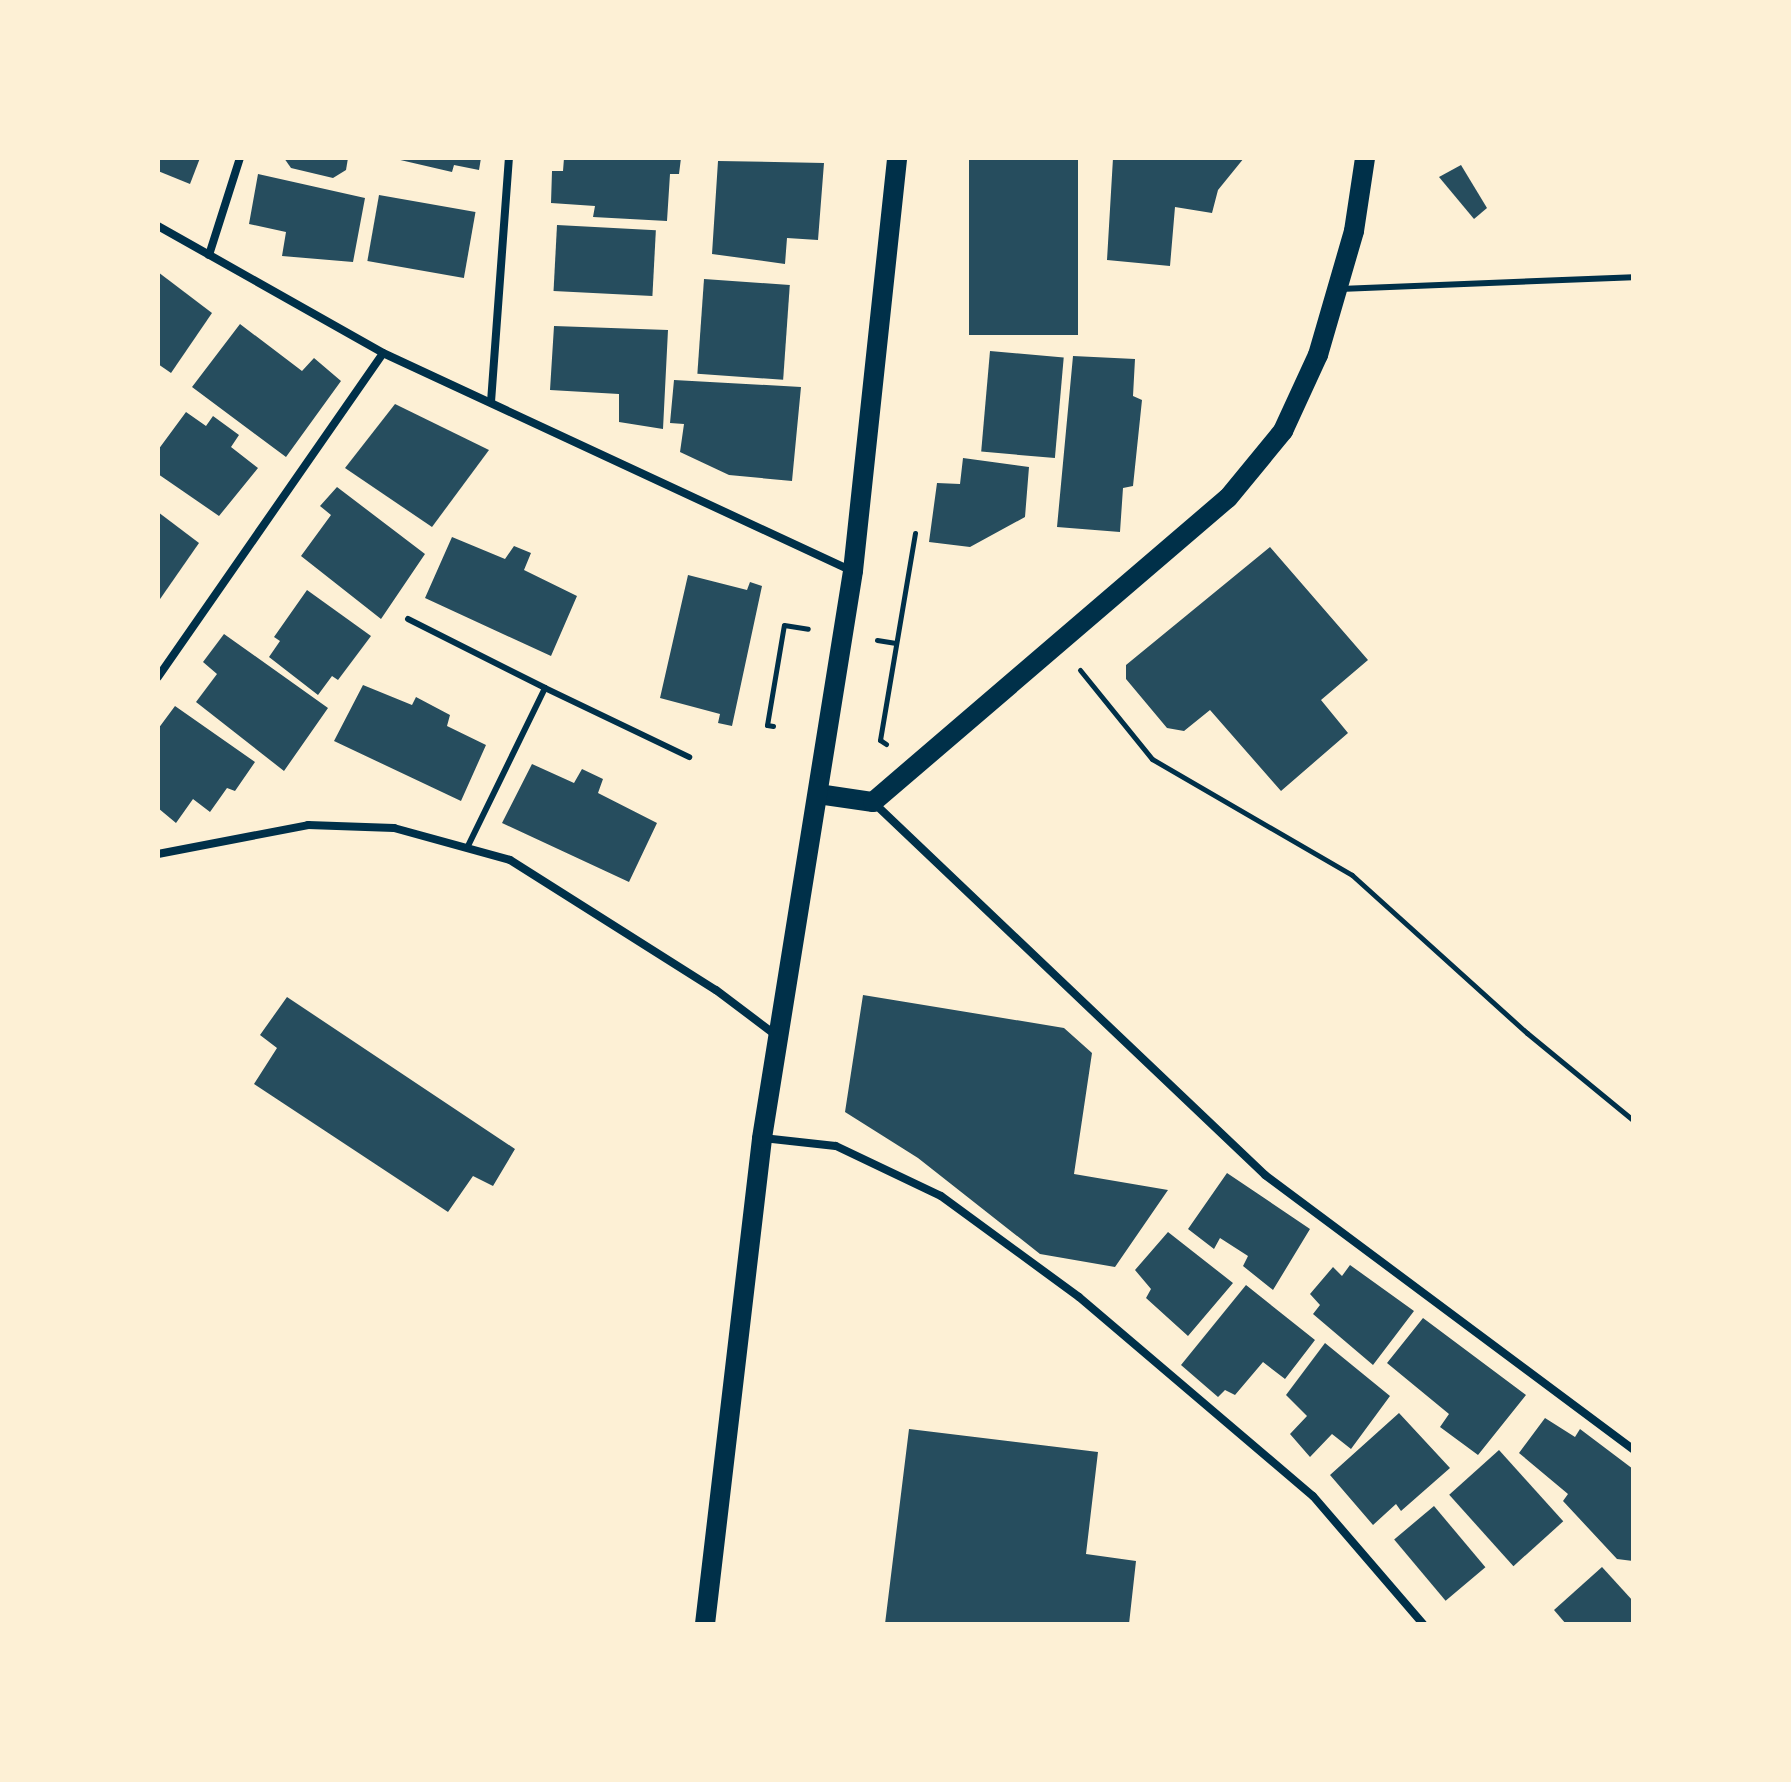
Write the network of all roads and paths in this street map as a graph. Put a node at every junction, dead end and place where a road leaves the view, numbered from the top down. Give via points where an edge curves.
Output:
1 (240, 158) edge
2 (509, 158) edge
3 (897, 158) edge
4 (1365, 158) edge
5 (158, 226) edge
6 (209, 255) junction
7 (1633, 277) edge
8 (1340, 289) junction
9 (383, 353) junction
10 (491, 402) junction
11 (915, 533) dead end
12 (853, 571) junction
13 (408, 619) dead end
14 (784, 625) dead end
15 (1077, 666) dead end
16 (158, 677) edge
17 (545, 688) junction
18 (773, 726) dead end
19 (880, 740) dead end
20 (689, 757) dead end
21 (818, 794) junction
22 (873, 802) junction
23 (467, 848) junction
24 (158, 854) edge
25 (778, 1036) junction
26 (1633, 1120) edge
27 (762, 1138) junction
28 (1633, 1449) edge
29 (705, 1624) edge
30 (1423, 1624) edge

1 - 6 street
2 - 10 street
3 - 12 main road
4 - 8 main road
5 - 6 street
6 - 9 street
7 - 8 lane
8 - 22 main road via 1283,431 1228,498
9 - 10 street
9 - 16 street
10 - 12 street
11 - 19 path
12 - 21 main road
13 - 17 lane
14 - 18 path via 767,725
15 - 26 path via 1152,759 1352,875 1527,1033
17 - 20 lane
17 - 23 lane
21 - 22 main road
21 - 25 main road
22 - 28 street via 1265,1175
23 - 24 street via 394,828 308,825
23 - 25 street via 510,860 716,990
25 - 27 main road
27 - 29 main road
27 - 30 street via 836,1146 941,1196 1054,1279 1313,1496

